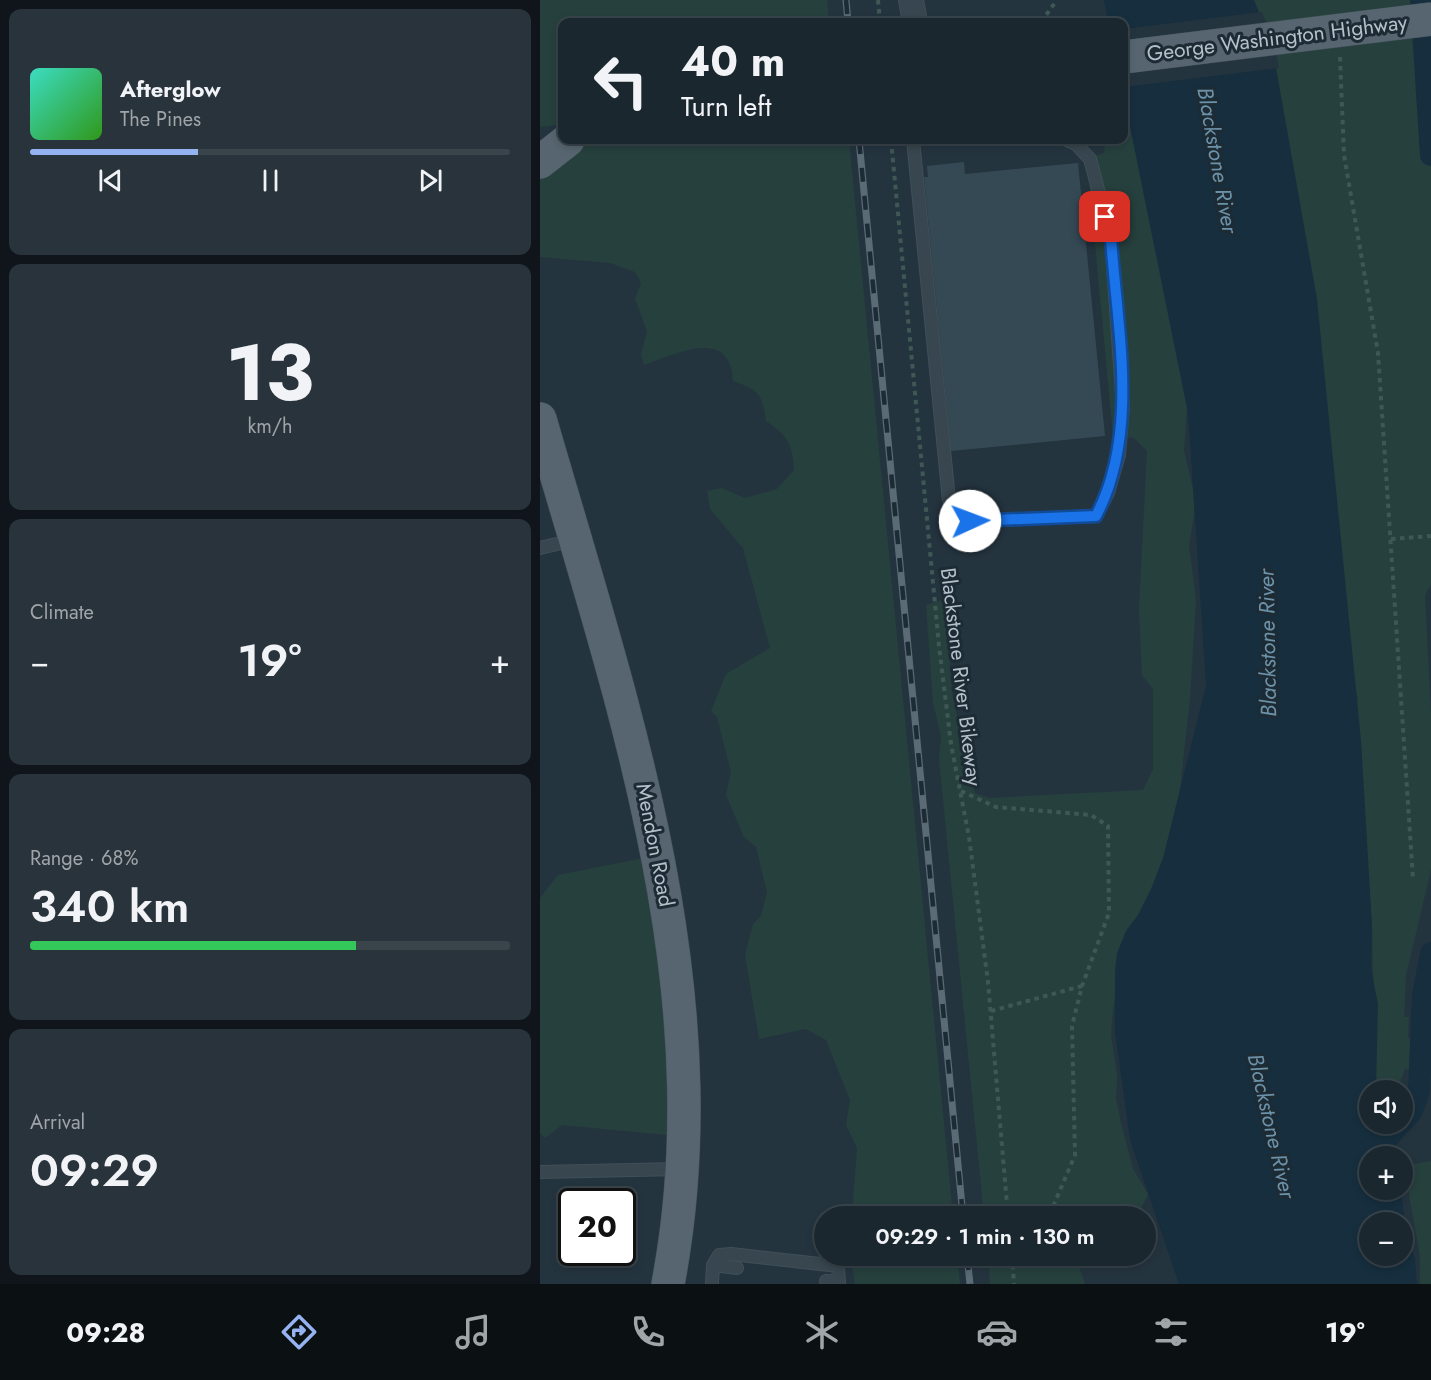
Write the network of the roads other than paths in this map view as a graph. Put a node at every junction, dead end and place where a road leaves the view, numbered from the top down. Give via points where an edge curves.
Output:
1 (911, 0) edge
2 (914, 18) edge
3 (1431, 19) edge
4 (1128, 57) edge
5 (558, 134) edge
6 (540, 139) edge
7 (563, 144) edge
8 (913, 144) edge
9 (1076, 144) edge
10 (540, 162) edge
11 (540, 419) edge
12 (575, 539) junction
13 (540, 548) edge
14 (684, 1169) junction
15 (540, 1172) edge
16 (713, 1265) junction
17 (736, 1268) dead end
18 (835, 1282) edge
19 (668, 1284) edge
20 (712, 1284) edge

1 - 2 street
3 - 4 main road, George Washington Highway, bridge
5 - 6 main road
7 - 10 main road
8 - 9 lane via 949,500 970,521 1096,516 1108,493 1119,455 1123,408 1111,238 1090,159
11 - 12 main road, Mendon Road
12 - 13 lane
12 - 14 main road, Mendon Road via 639,764 663,874 684,1066
14 - 15 lane
14 - 19 main road, Mendon Road
16 - 17 lane
16 - 18 lane via 719,1255 731,1254 838,1266
16 - 20 lane

